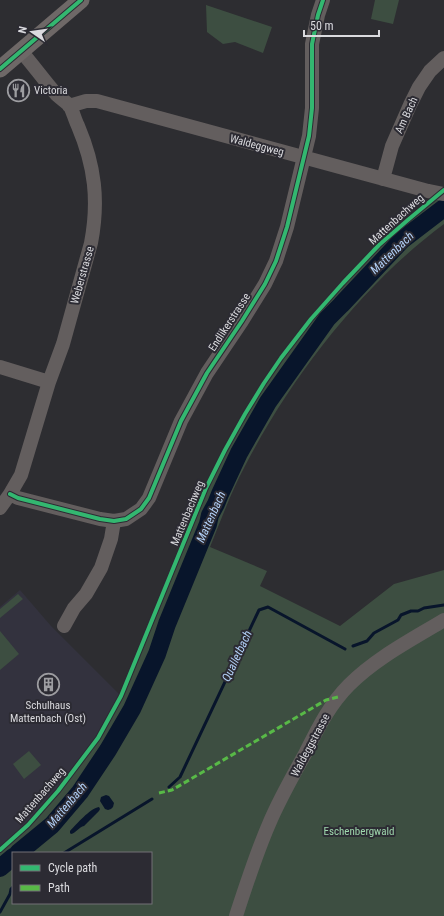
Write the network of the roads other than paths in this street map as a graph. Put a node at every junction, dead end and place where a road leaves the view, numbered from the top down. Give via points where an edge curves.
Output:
1 (81, 0) edge
2 (323, 0) edge
3 (21, 51) junction
4 (444, 58) edge
5 (0, 69) edge
6 (69, 106) junction
7 (303, 158) junction
8 (383, 179) junction
9 (444, 194) edge
10 (0, 368) edge
11 (49, 382) junction
12 (10, 494) junction
13 (0, 508) edge
14 (114, 521) junction
15 (444, 620) edge
16 (64, 626) dead end
17 (236, 916) edge

1 - 3 main road
2 - 7 street, Endlikerstrasse via 312,44 312,108 309,136
3 - 5 main road
3 - 6 street, Weberstrasse
4 - 8 street, Am Bach via 430,71 419,87 392,146
6 - 7 street, Waldeggweg via 97,101
6 - 11 street, Weberstrasse via 88,153 96,208 91,244 63,344
7 - 8 street, Waldeggweg
7 - 14 street, Endlikerstrasse via 287,227 265,284 207,373 181,421 150,498 141,509 126,519
8 - 9 street, Waldeggweg
10 - 11 street
11 - 12 street, Weberstrasse via 21,475
12 - 13 street, Weberstrasse
12 - 14 street, Endlikerstrasse
14 - 16 street via 101,568
15 - 17 street, Waldeggstrasse via 371,666 334,702 322,720 269,824

